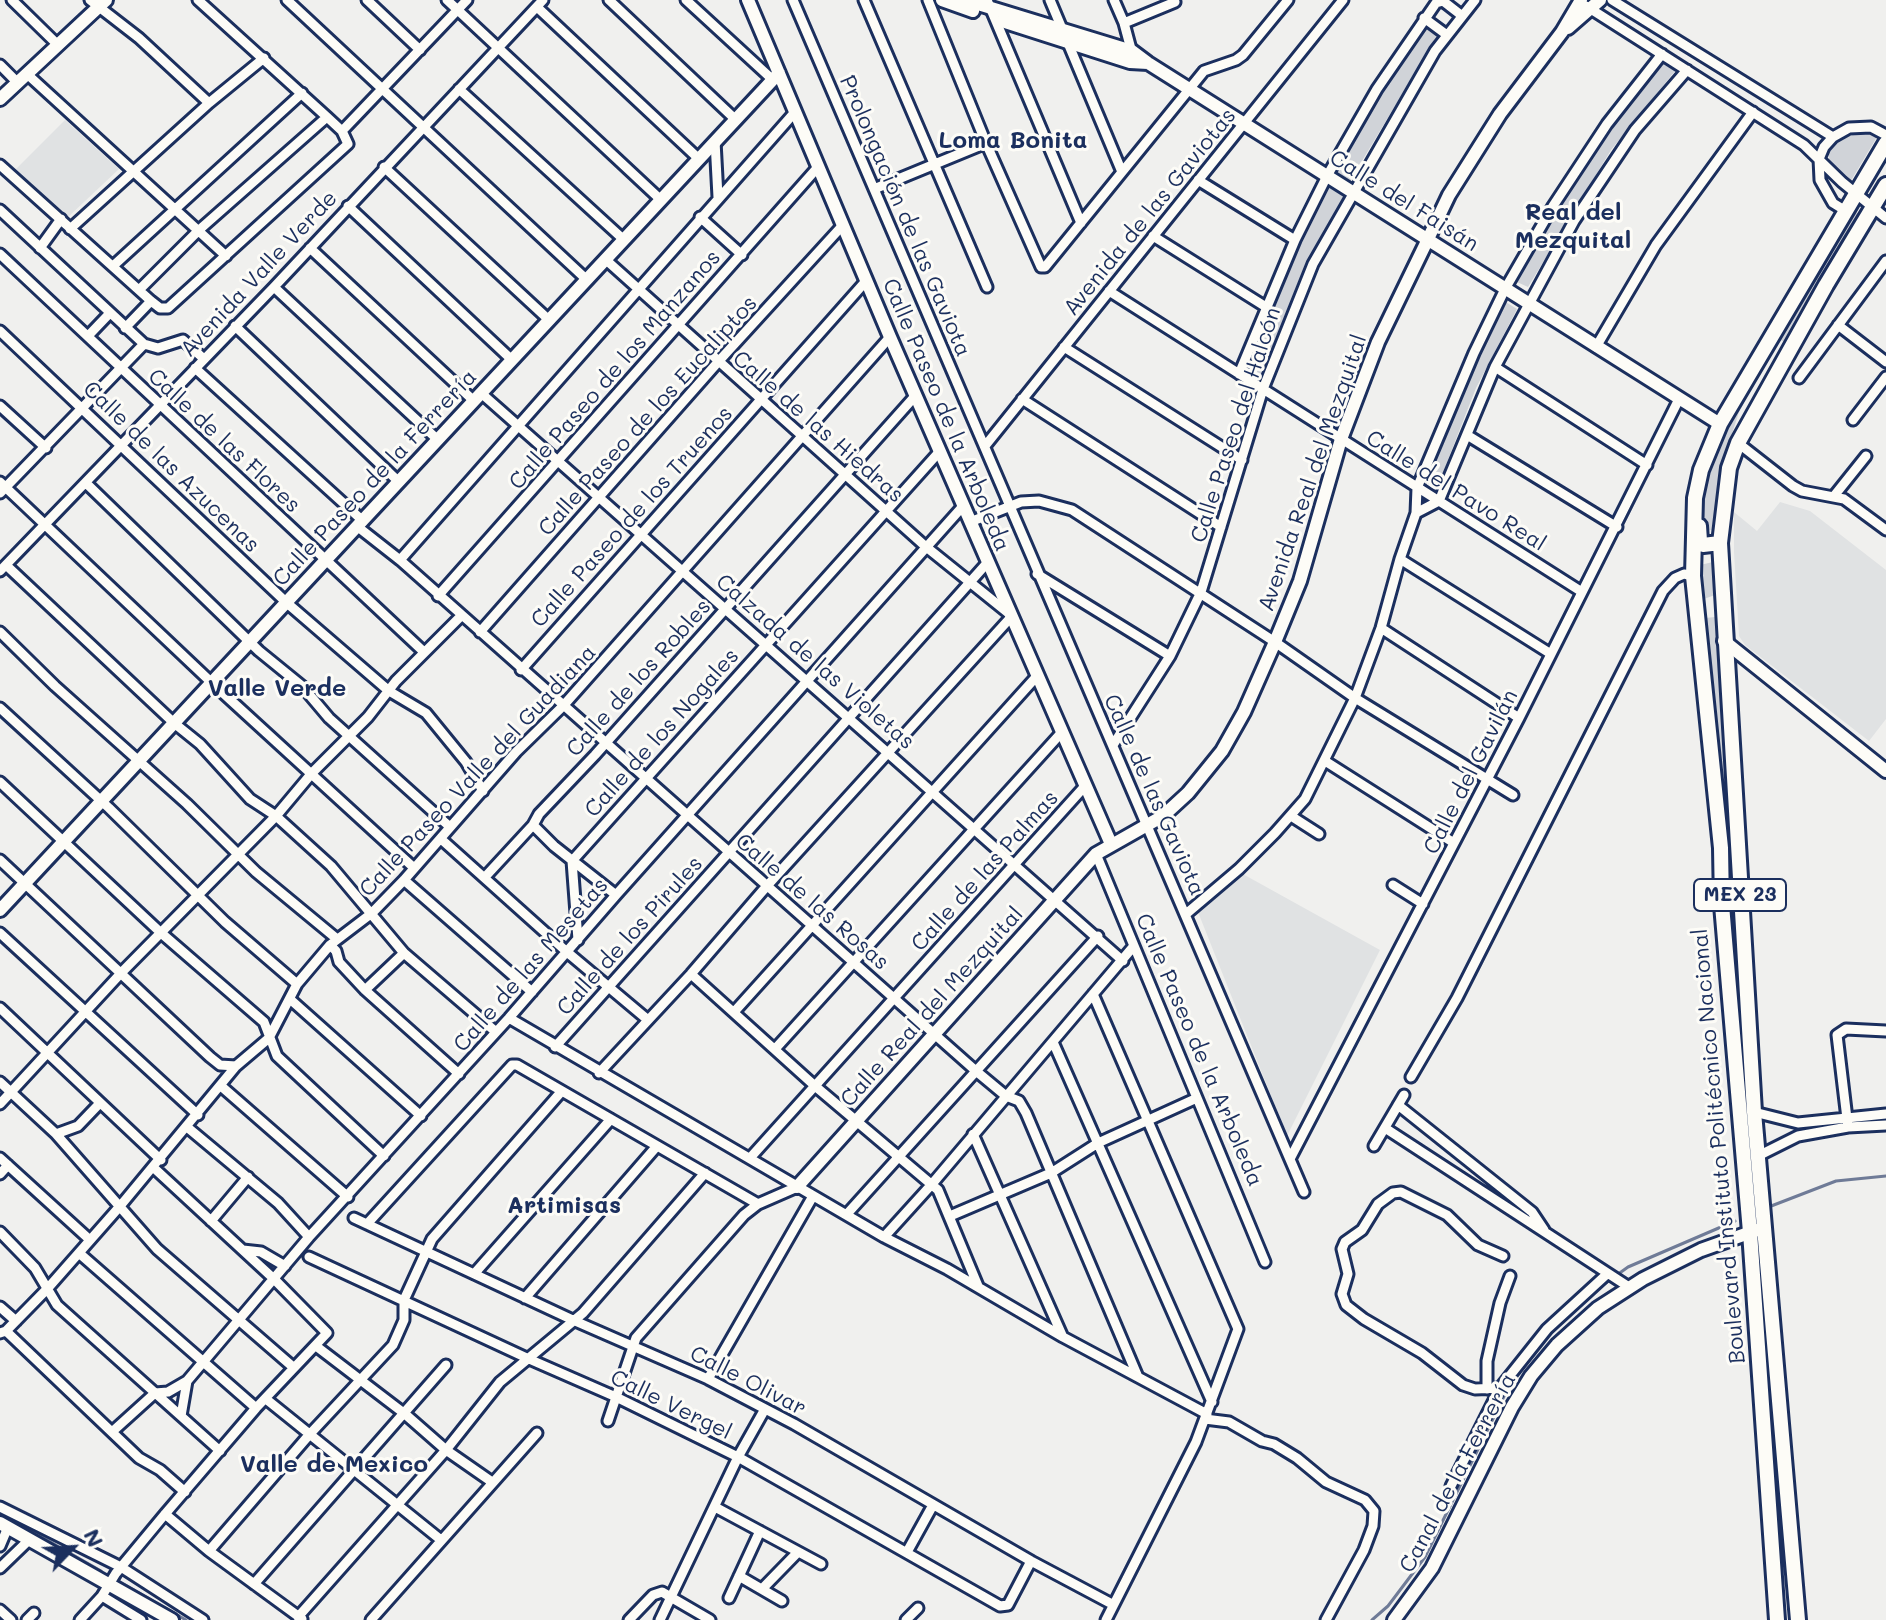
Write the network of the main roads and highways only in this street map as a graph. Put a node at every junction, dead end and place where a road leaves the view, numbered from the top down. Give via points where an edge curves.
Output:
1 (1886, 143) edge
2 (1881, 198) edge
3 (1695, 498) junction
4 (1720, 543) junction
5 (1747, 1111) junction
6 (1757, 1230) junction
7 (1777, 1620) edge
8 (1798, 1620) edge

1 - 3 main road, Boulevard Instituto Politécnico Nacional / MEX 23 via 1720,424
2 - 4 main road, Boulevard Instituto Politécnico Nacional / MEX 23 via 1738,443 1729,468
3 - 4 main road via 1700,541 1708,546
3 - 5 main road, Boulevard Instituto Politécnico Nacional / MEX 23 via 1693,576 1721,848 1722,905
4 - 5 main road, Boulevard Instituto Politécnico Nacional / MEX 23
5 - 6 main road, Boulevard Instituto Politécnico Nacional / MEX 23
5 - 6 main road, Boulevard Instituto Politécnico Nacional / MEX 23 via 1758,1156
6 - 7 main road, Boulevard Instituto Politécnico Nacional / MEX 23
6 - 8 main road, Boulevard Instituto Politécnico Nacional / MEX 23

